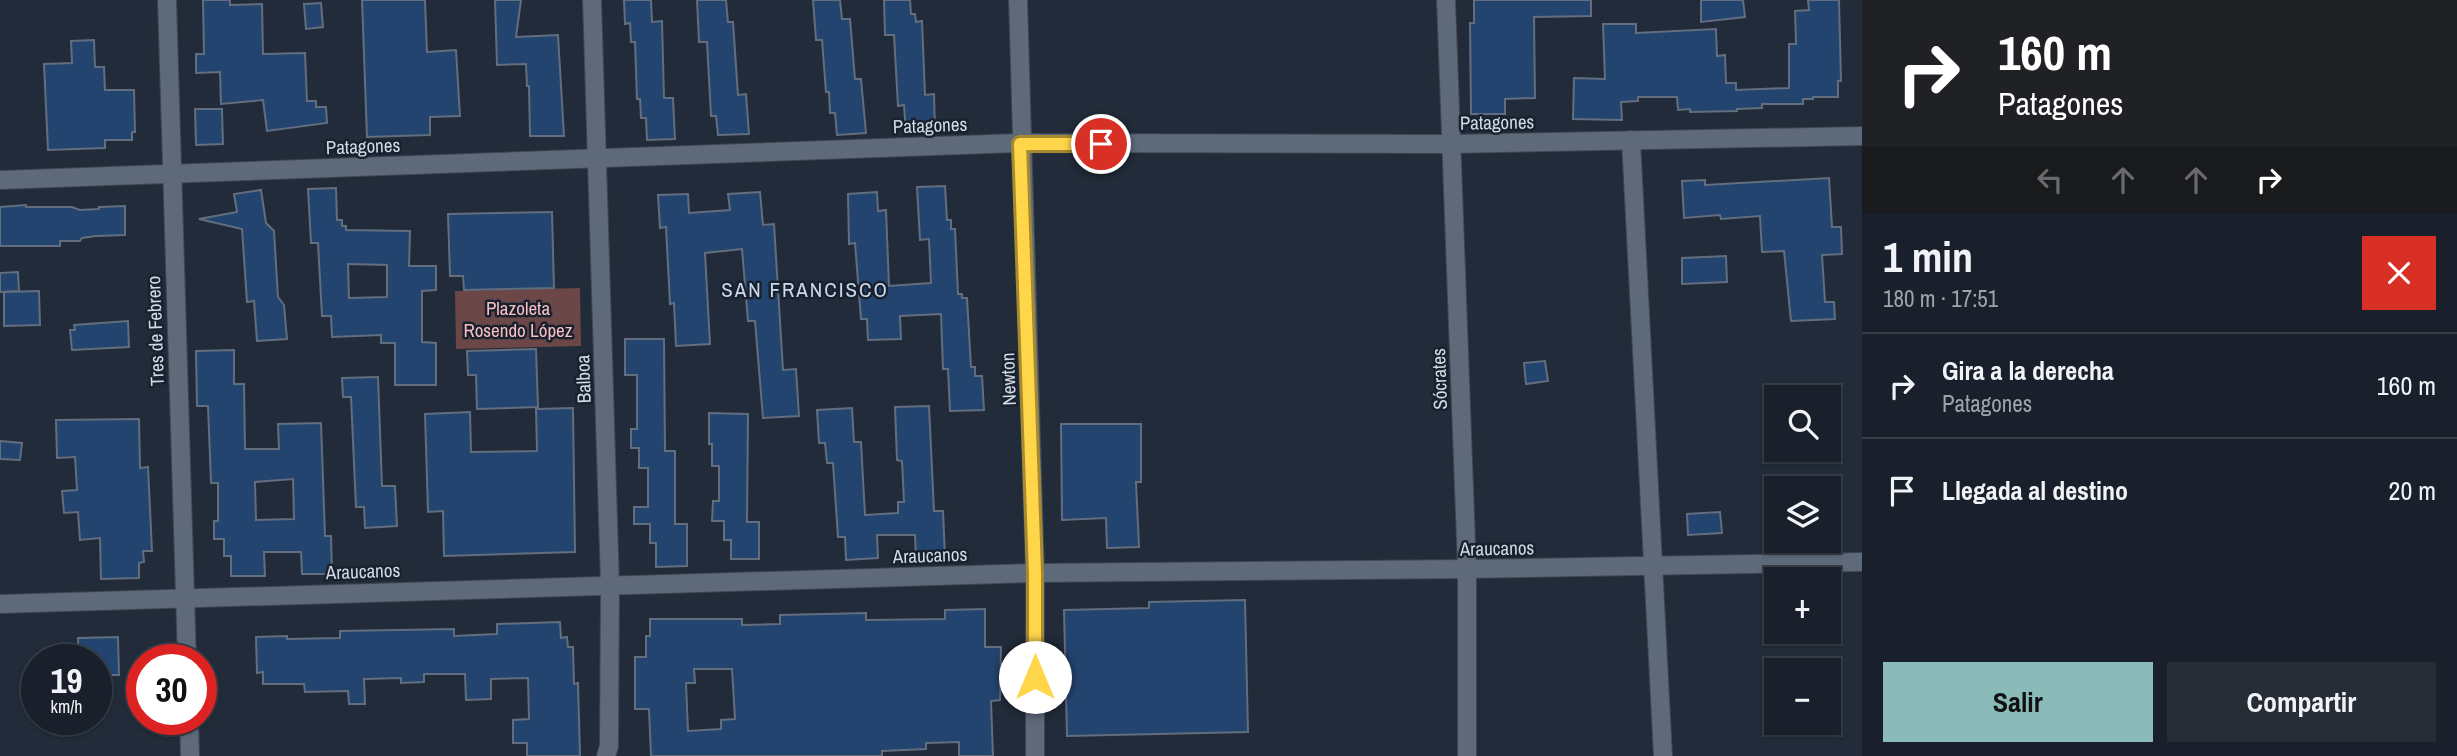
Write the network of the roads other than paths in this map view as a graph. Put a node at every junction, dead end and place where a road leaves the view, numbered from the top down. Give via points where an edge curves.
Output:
1 (167, 0) edge
2 (592, 0) edge
3 (1018, 0) edge
4 (1446, 0) edge
5 (1862, 136) edge
6 (1631, 140) junction
7 (1020, 144) junction
8 (1452, 144) junction
9 (597, 157) junction
10 (171, 175) junction
11 (0, 180) edge
12 (1862, 562) edge
13 (1653, 566) junction
14 (1467, 569) junction
15 (1035, 573) junction
16 (610, 585) junction
17 (185, 597) junction
18 (0, 604) edge
19 (186, 644) edge
20 (189, 735) edge
21 (190, 756) edge
22 (606, 756) edge
23 (1035, 756) edge
24 (1466, 756) edge
25 (1663, 756) edge

1 - 10 street, Tres de Febrero
2 - 9 street, Balboa
3 - 7 street, Newton
4 - 8 street, Sócrates
5 - 6 street, Patagones
6 - 8 street, Patagones
6 - 13 street
7 - 8 street, Patagones
7 - 9 street, Patagones
7 - 15 street, Newton
8 - 14 street, Sócrates
9 - 10 street, Patagones
9 - 16 street, Balboa
10 - 11 street, Patagones
10 - 17 street, Tres de Febrero
12 - 13 street, Araucanos
13 - 14 street, Araucanos
13 - 25 street
14 - 15 street, Araucanos
14 - 24 street, Sócrates
15 - 16 street, Araucanos
15 - 23 street, Newton
16 - 17 street, Araucanos
16 - 22 street, Balboa
17 - 18 street, Araucanos
17 - 19 street, Tres de Febrero
20 - 21 street

